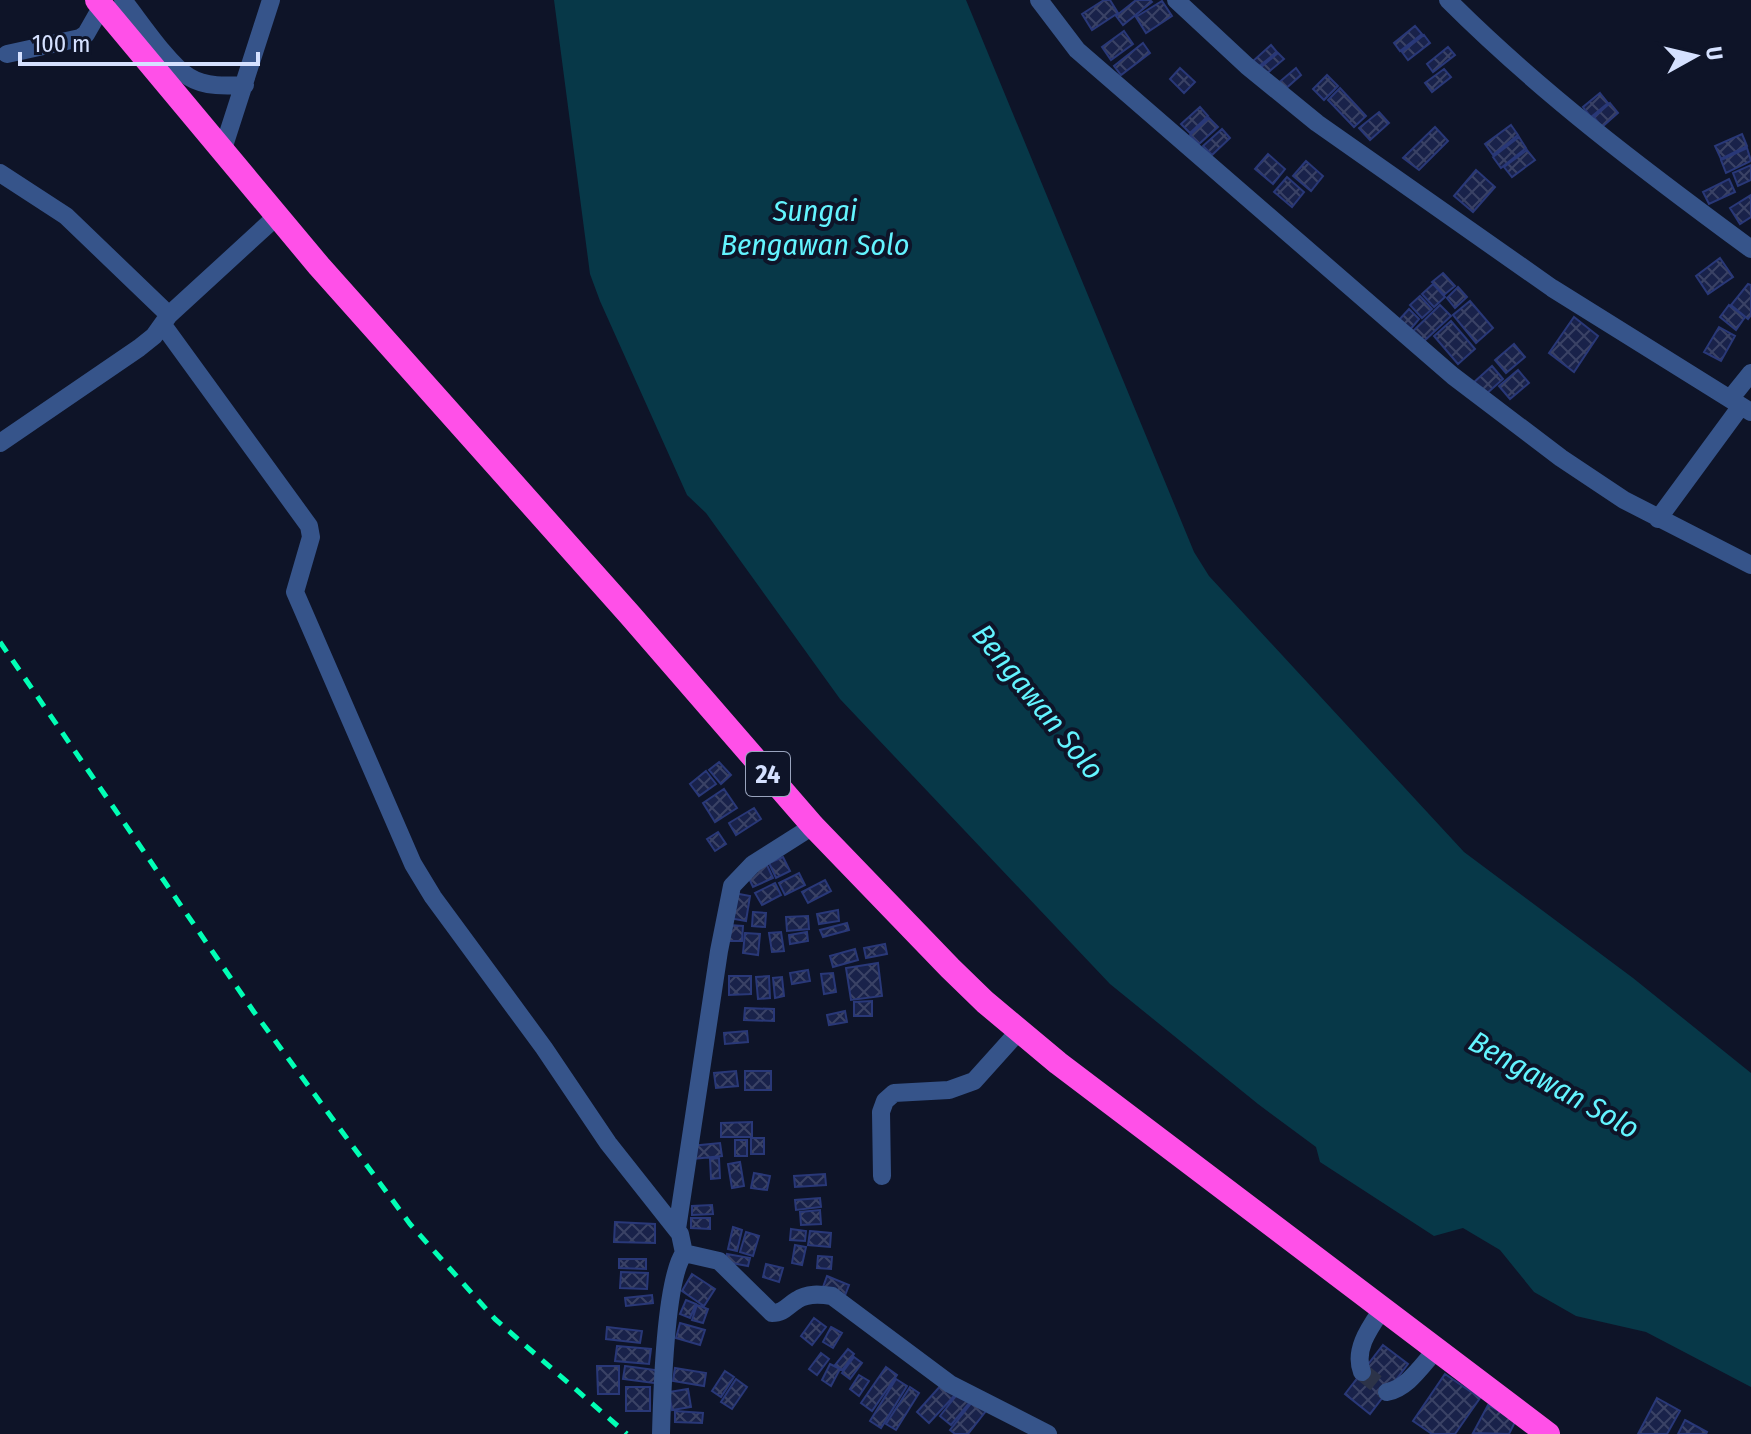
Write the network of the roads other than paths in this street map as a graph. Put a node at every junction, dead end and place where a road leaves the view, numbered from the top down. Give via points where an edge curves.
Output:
1 (271, 0) edge
2 (1039, 0) edge
3 (1176, 0) edge
4 (1448, 0) edge
5 (107, 2) edge
6 (7, 54) dead end
7 (245, 85) junction
8 (223, 149) junction
9 (0, 173) edge
10 (277, 216) junction
11 (1751, 249) edge
12 (166, 320) junction
13 (1751, 373) edge
14 (1741, 406) edge
15 (0, 443) edge
16 (1658, 519) junction
17 (1751, 565) edge
18 (813, 826) junction
19 (1019, 1031) junction
20 (882, 1176) dead end
21 (677, 1229) junction
22 (684, 1253) junction
23 (1383, 1308) junction
24 (1436, 1350) junction
25 (1362, 1372) dead end
26 (1387, 1392) dead end
27 (661, 1434) edge
28 (1048, 1434) edge
29 (1548, 1434) edge

1 - 7 street
2 - 16 street via 1077,50 1453,376 1561,458
3 - 14 street via 1317,123 1552,288
4 - 11 street via 1497,49 1622,154
5 - 6 street via 80,38
5 - 7 street via 189,78 215,86
5 - 8 highway, 24
7 - 8 street
8 - 10 highway, 24
9 - 12 street via 66,216
10 - 12 street
10 - 18 highway, 24
12 - 15 street via 139,348
12 - 21 street via 309,526 311,537 295,592 413,864 608,1143
13 - 14 street
14 - 16 street
16 - 17 street
18 - 19 highway, 24 via 950,968
18 - 21 street via 753,864 732,886
19 - 20 street via 974,1081 949,1090 894,1093 885,1101
19 - 23 highway, 24
21 - 22 street
22 - 27 street via 674,1279
22 - 28 street via 719,1261 772,1313 800,1298 832,1296 950,1384
23 - 24 highway, 24
23 - 25 street via 1362,1346
24 - 26 street via 1397,1390
24 - 29 highway, 24

